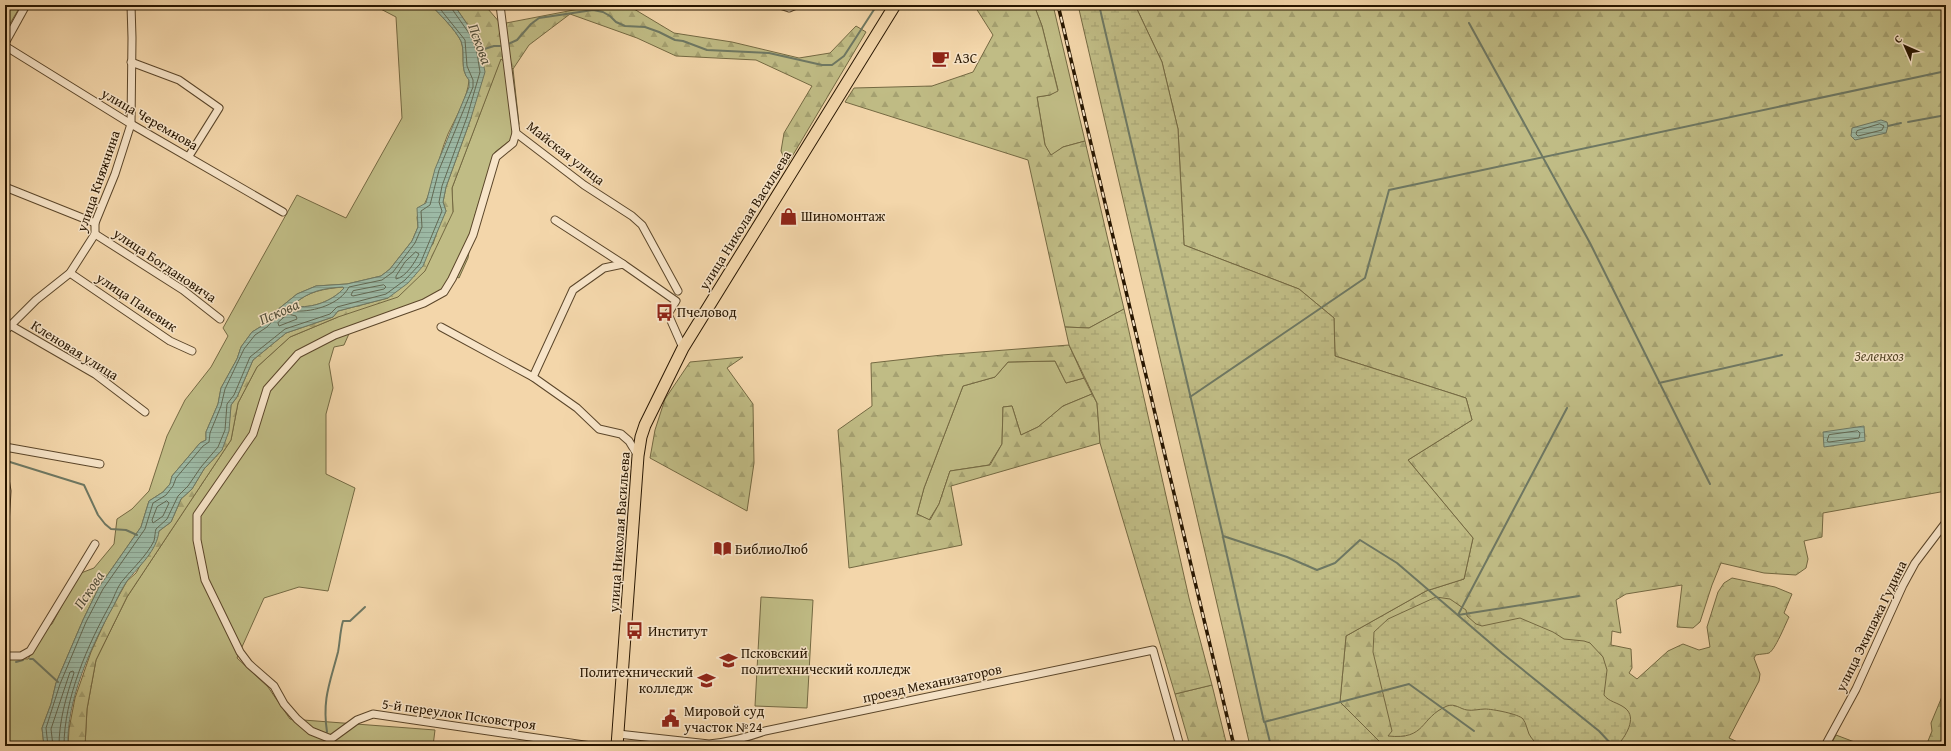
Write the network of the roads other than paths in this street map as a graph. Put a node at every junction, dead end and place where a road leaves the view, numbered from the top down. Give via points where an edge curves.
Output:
1 (26, 5) edge
2 (131, 5) edge
3 (500, 5) edge
4 (780, 5) edge
5 (796, 5) edge
6 (895, 5) edge
7 (5, 43) edge
8 (5, 46) edge
9 (131, 62) junction
10 (131, 124) junction
11 (516, 133) junction
12 (189, 156) junction
13 (5, 188) edge
14 (283, 212) dead end
15 (555, 220) dead end
16 (95, 223) junction
17 (95, 234) junction
18 (623, 264) junction
19 (70, 273) junction
20 (678, 291) dead end
21 (220, 318) dead end
22 (10, 325) junction
23 (441, 327) dead end
24 (5, 331) edge
25 (684, 348) junction
26 (192, 351) dead end
27 (533, 377) junction
28 (145, 412) dead end
29 (5, 447) edge
30 (638, 456) junction
31 (100, 464) dead end
32 (5, 479) edge
33 (1946, 522) edge
34 (5, 525) edge
35 (95, 544) dead end
36 (5, 656) edge
37 (618, 734) junction
38 (591, 746) edge
39 (617, 746) edge
40 (1180, 746) edge
41 (1826, 746) edge

1 - 7 street
2 - 9 street, улица Княжнина
3 - 11 street, Майская улица
4 - 5 street via 789,8
6 - 25 main road, улица Николая Васильева
8 - 10 street, улица Черемнова
9 - 10 street, улица Княжнина
9 - 12 street via 179,80 219,108
10 - 12 street, улица Черемнова
10 - 16 street, улица Княжнина via 115,174
11 - 20 street, Майская улица via 642,225
11 - 38 street, 5-й переулок Псковстроя via 513,143 496,157 473,236 444,292 424,303 335,335 298,354 267,388 253,434 197,515 197,540 205,580 240,652 249,664 274,686 284,704 311,732 331,739 357,720 373,714
12 - 14 street, улица Черемнова
13 - 16 street
15 - 18 street
16 - 17 street, улица Княжнина
17 - 19 street, улица Княжнина
17 - 21 street, улица Богдановича via 183,290
18 - 25 street via 676,301 668,314
18 - 27 street via 604,268 573,290
19 - 22 street, улица Княжнина
19 - 26 street, улица Паневик via 170,341
22 - 24 street, улица Княжнина
22 - 28 street, Кленовая улица via 95,374
23 - 27 street
25 - 30 main road, улица Николая Васильева via 646,425
27 - 30 street via 577,408 599,429 621,434 629,441
29 - 31 street
30 - 37 main road, улица Николая Васильева
32 - 34 street
33 - 41 street, улица Экипажа Гудина via 1915,563 1903,585 1856,689
35 - 36 street via 30,651 21,656
37 - 39 main road, улица Николая Васильева
37 - 40 street, проезд Механизаторов via 709,744 724,743 765,731 1154,650

